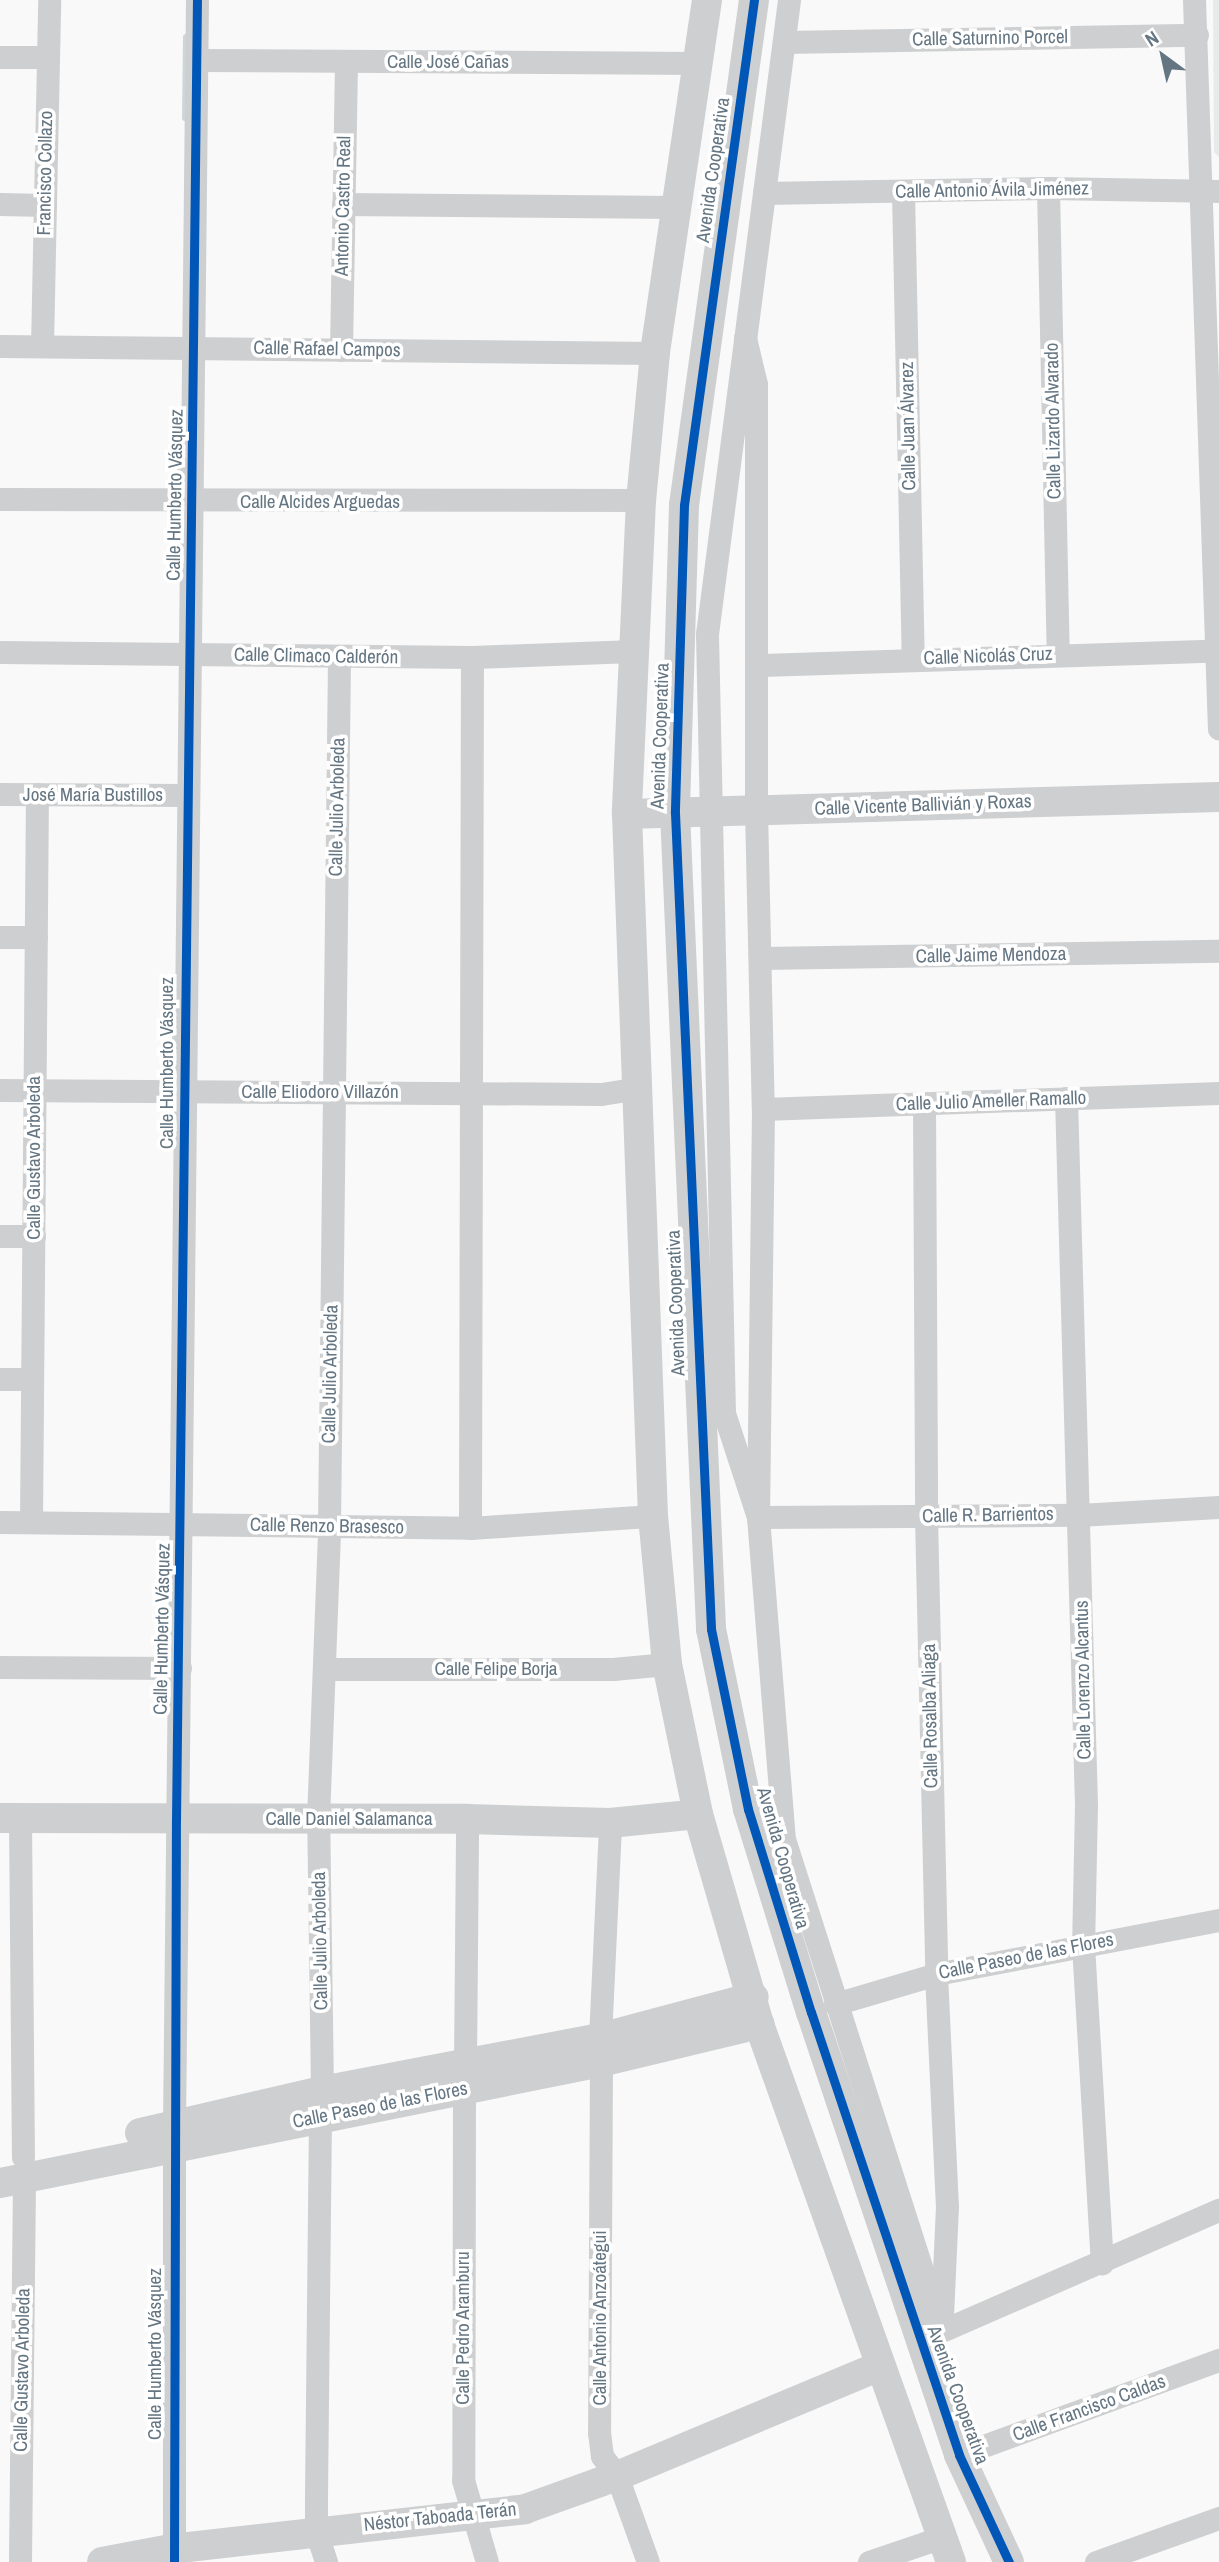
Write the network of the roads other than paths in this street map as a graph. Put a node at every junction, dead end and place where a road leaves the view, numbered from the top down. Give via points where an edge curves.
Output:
1 (49, 0) edge
2 (197, 0) edge
3 (707, 0) edge
4 (754, 0) edge
5 (789, 0) edge
6 (1194, 0) edge
7 (1197, 35) junction
8 (784, 42) junction
9 (0, 57) edge
10 (47, 57) junction
11 (197, 60) junction
12 (346, 62) junction
13 (699, 63) junction
14 (1048, 188) junction
15 (1210, 191) edge
16 (904, 192) junction
17 (764, 193) junction
18 (0, 204) edge
19 (343, 204) junction
20 (45, 205) junction
21 (676, 207) junction
22 (745, 338) junction
23 (0, 346) edge
24 (42, 346) junction
25 (195, 347) junction
26 (341, 350) junction
27 (655, 353) junction
28 (1216, 495) edge
29 (0, 499) edge
30 (641, 500) junction
31 (193, 502) junction
32 (633, 651) junction
33 (1217, 651) junction
34 (0, 652) edge
35 (189, 654) junction
36 (1058, 654) junction
37 (338, 657) junction
38 (472, 657) junction
39 (913, 659) junction
40 (759, 665) junction
41 (1219, 729) edge
42 (0, 794) edge
43 (37, 794) junction
44 (186, 795) junction
45 (1219, 797) edge
46 (755, 810) junction
47 (708, 811) junction
48 (675, 813) junction
49 (627, 814) junction
50 (0, 937) edge
51 (36, 937) junction
52 (1219, 951) edge
53 (762, 958) junction
54 (639, 1088) junction
55 (0, 1090) edge
56 (35, 1090) junction
57 (333, 1091) junction
58 (184, 1092) junction
59 (1219, 1093) edge
60 (472, 1094) junction
61 (1066, 1098) junction
62 (924, 1103) junction
63 (763, 1109) junction
64 (0, 1236) edge
65 (34, 1236) junction
66 (0, 1379) edge
67 (31, 1379) junction
68 (1219, 1507) edge
69 (1079, 1514) junction
70 (653, 1516) junction
71 (926, 1516) junction
72 (758, 1517) junction
73 (0, 1522) edge
74 (31, 1522) junction
75 (181, 1524) junction
76 (329, 1526) junction
77 (470, 1528) junction
78 (667, 1664) junction
79 (0, 1667) edge
80 (180, 1668) junction
81 (326, 1669) junction
82 (698, 1814) junction
83 (10, 1818) edge
84 (318, 1819) junction
85 (467, 1819) junction
86 (176, 1820) junction
87 (610, 1823) junction
88 (1219, 1920) edge
89 (1083, 1945) junction
90 (936, 1974) junction
91 (835, 2004) junction
92 (757, 2011) junction
93 (601, 2050) junction
94 (464, 2078) junction
95 (321, 2103) junction
96 (174, 2136) junction
97 (12, 2170) edge
98 (1219, 2210) edge
99 (1102, 2263) junction
100 (930, 2336) junction
101 (1219, 2360) edge
102 (880, 2366) junction
103 (959, 2455) junction
104 (617, 2476) junction
105 (471, 2514) junction
106 (1219, 2518) edge
107 (317, 2531) junction
108 (946, 2549) edge
109 (173, 2555) edge
110 (20, 2562) edge
111 (102, 2562) edge
112 (326, 2562) edge
113 (487, 2562) edge
114 (648, 2562) edge
115 (869, 2562) edge
116 (1009, 2562) edge
117 (1096, 2562) edge

1 - 10 street, Francisco Collazo
2 - 11 street, Calle Humberto Vásquez
3 - 13 street, Avenida Cooperativa
4 - 48 street, Avenida Cooperativa via 684,505
5 - 8 street
6 - 7 street
7 - 8 street, Calle Saturnino Porcel
7 - 15 street
8 - 17 street
9 - 10 street
10 - 20 street, Francisco Collazo
11 - 12 street, Calle José Cañas
11 - 25 street, Calle Humberto Vásquez
12 - 13 street, Calle José Cañas
12 - 19 street, Antonio Castro Real
13 - 21 street, Avenida Cooperativa
14 - 15 street, Calle Antonio Ávila Jiménez
14 - 16 street, Calle Antonio Ávila Jiménez
14 - 36 street, Calle Lizardo Alvarado
15 - 28 street
16 - 17 street, Calle Antonio Ávila Jiménez
16 - 39 street, Calle Juan Álvarez
17 - 22 street
18 - 20 street
19 - 21 street
19 - 26 street, Antonio Castro Real
20 - 24 street, Francisco Collazo
21 - 27 street, Avenida Cooperativa
22 - 40 street via 756,384
22 - 47 street via 707,634
23 - 24 street, Calle Rafael Campos
24 - 25 street, Calle Rafael Campos
25 - 26 street, Calle Rafael Campos
25 - 31 street, Calle Humberto Vásquez
26 - 27 street, Calle Rafael Campos
27 - 30 street, Avenida Cooperativa
28 - 33 street
29 - 31 street, Calle Alcides Arguedas
30 - 31 street, Calle Alcides Arguedas
30 - 32 street, Avenida Cooperativa
31 - 35 street, Calle Humberto Vásquez
32 - 38 street, Calle Climaco Calderón
32 - 49 street, Avenida Cooperativa
33 - 36 street, Calle Nicolás Cruz
33 - 41 street
34 - 35 street, Calle Climaco Calderón
35 - 37 street, Calle Climaco Calderón
35 - 44 street, Calle Humberto Vásquez
36 - 39 street, Calle Nicolás Cruz
37 - 38 street, Calle Climaco Calderón
37 - 57 street, Calle Julio Arboleda
38 - 60 street
39 - 40 street, Calle Nicolás Cruz
40 - 46 street
42 - 43 street, José María Bustillos
43 - 44 street, José María Bustillos
43 - 51 street, Calle Gustavo Arboleda
44 - 58 street, Calle Humberto Vásquez
45 - 46 street, Calle Vicente Ballivián y Roxas
46 - 47 street, Calle Vicente Ballivián y Roxas
46 - 53 street
47 - 48 street, Calle Vicente Ballivián y Roxas
47 - 72 street via 723,1413
48 - 49 street, Calle Vicente Ballivián y Roxas
48 - 100 street, Avenida Cooperativa via 711,1629 748,1809
49 - 54 street, Avenida Cooperativa
50 - 51 street
51 - 56 street, Calle Gustavo Arboleda
52 - 53 street, Calle Jaime Mendoza
53 - 63 street
54 - 60 street, Calle Eliodoro Villazón via 601,1094
54 - 70 street, Avenida Cooperativa
55 - 56 street, Calle Eliodoro Villazón
56 - 58 street, Calle Eliodoro Villazón
56 - 65 street, Calle Gustavo Arboleda
57 - 58 street, Calle Eliodoro Villazón
57 - 60 street, Calle Eliodoro Villazón
57 - 76 street, Calle Julio Arboleda
58 - 75 street, Calle Humberto Vásquez
59 - 61 street, Calle Julio Ameller Ramallo
60 - 77 street
61 - 62 street, Calle Julio Ameller Ramallo
61 - 69 street, Calle Lorenzo Alcantus
62 - 63 street, Calle Julio Ameller Ramallo
62 - 71 street, Calle Rosalba Aliaga
63 - 72 street
64 - 65 street
65 - 67 street, Calle Gustavo Arboleda
66 - 67 street
67 - 74 street, Calle Gustavo Arboleda
68 - 69 street, Calle R. Barrientos
69 - 71 street, Calle R. Barrientos
69 - 89 street, Calle Lorenzo Alcantus via 1086,1805
70 - 77 street, Calle Renzo Brasesco
70 - 78 street, Avenida Cooperativa
71 - 72 street, Calle R. Barrientos
71 - 90 street, Calle Rosalba Aliaga
72 - 91 street via 784,1839
73 - 74 street, Calle Renzo Brasesco
74 - 75 street, Calle Renzo Brasesco
75 - 76 street, Calle Renzo Brasesco
75 - 80 street, Calle Humberto Vásquez
76 - 77 street, Calle Renzo Brasesco
76 - 81 street, Calle Julio Arboleda
78 - 81 street, Calle Felipe Borja via 613,1669
78 - 82 street, Avenida Cooperativa
79 - 80 street
80 - 86 street, Calle Humberto Vásquez
81 - 84 street, Calle Julio Arboleda
82 - 87 street, Calle Daniel Salamanca
82 - 92 street, Avenida Cooperativa
83 - 86 street, Calle Daniel Salamanca
83 - 97 street, Calle Gustavo Arboleda
84 - 85 street, Calle Daniel Salamanca
84 - 86 street, Calle Daniel Salamanca
84 - 95 street, Calle Julio Arboleda
85 - 87 street, Calle Daniel Salamanca
85 - 94 street, Calle Pedro Aramburu
86 - 96 street, Calle Humberto Vásquez
87 - 93 street, Calle Antonio Anzoátegui
88 - 89 street, Calle Paseo de las Flores
89 - 90 street, Calle Paseo de las Flores
89 - 99 street, Calle Lorenzo Alcantus
90 - 91 street, Calle Paseo de las Flores
90 - 100 street, Calle Rosalba Aliaga via 947,2206
91 - 100 street
92 - 93 street, Calle Paseo de las Flores
92 - 102 street, Avenida Cooperativa
93 - 94 street, Calle Paseo de las Flores
93 - 104 street, Calle Antonio Anzoátegui via 599,2432 602,2456
94 - 95 street, Calle Paseo de las Flores
94 - 105 street, Calle Pedro Aramburu via 463,2480
95 - 96 street, Calle Paseo de las Flores
95 - 107 street, Calle Julio Arboleda
96 - 97 street, Calle Paseo de las Flores
96 - 109 street, Calle Humberto Vásquez
97 - 110 street, Calle Gustavo Arboleda
98 - 99 street
99 - 100 street
100 - 103 street, Avenida Cooperativa
101 - 103 street, Calle Francisco Caldas
102 - 104 street, Néstor Taboada Terán
102 - 108 street, Avenida Cooperativa
103 - 116 street, Avenida Cooperativa
104 - 105 street, Néstor Taboada Terán via 525,2509
104 - 114 street, Calle Antonio Anzoátegui
105 - 107 street, Néstor Taboada Terán
105 - 113 street, Calle Pedro Aramburu
106 - 117 street
107 - 109 street, Néstor Taboada Terán
107 - 112 street, Calle Julio Arboleda
108 - 115 street
109 - 111 street, Néstor Taboada Terán

